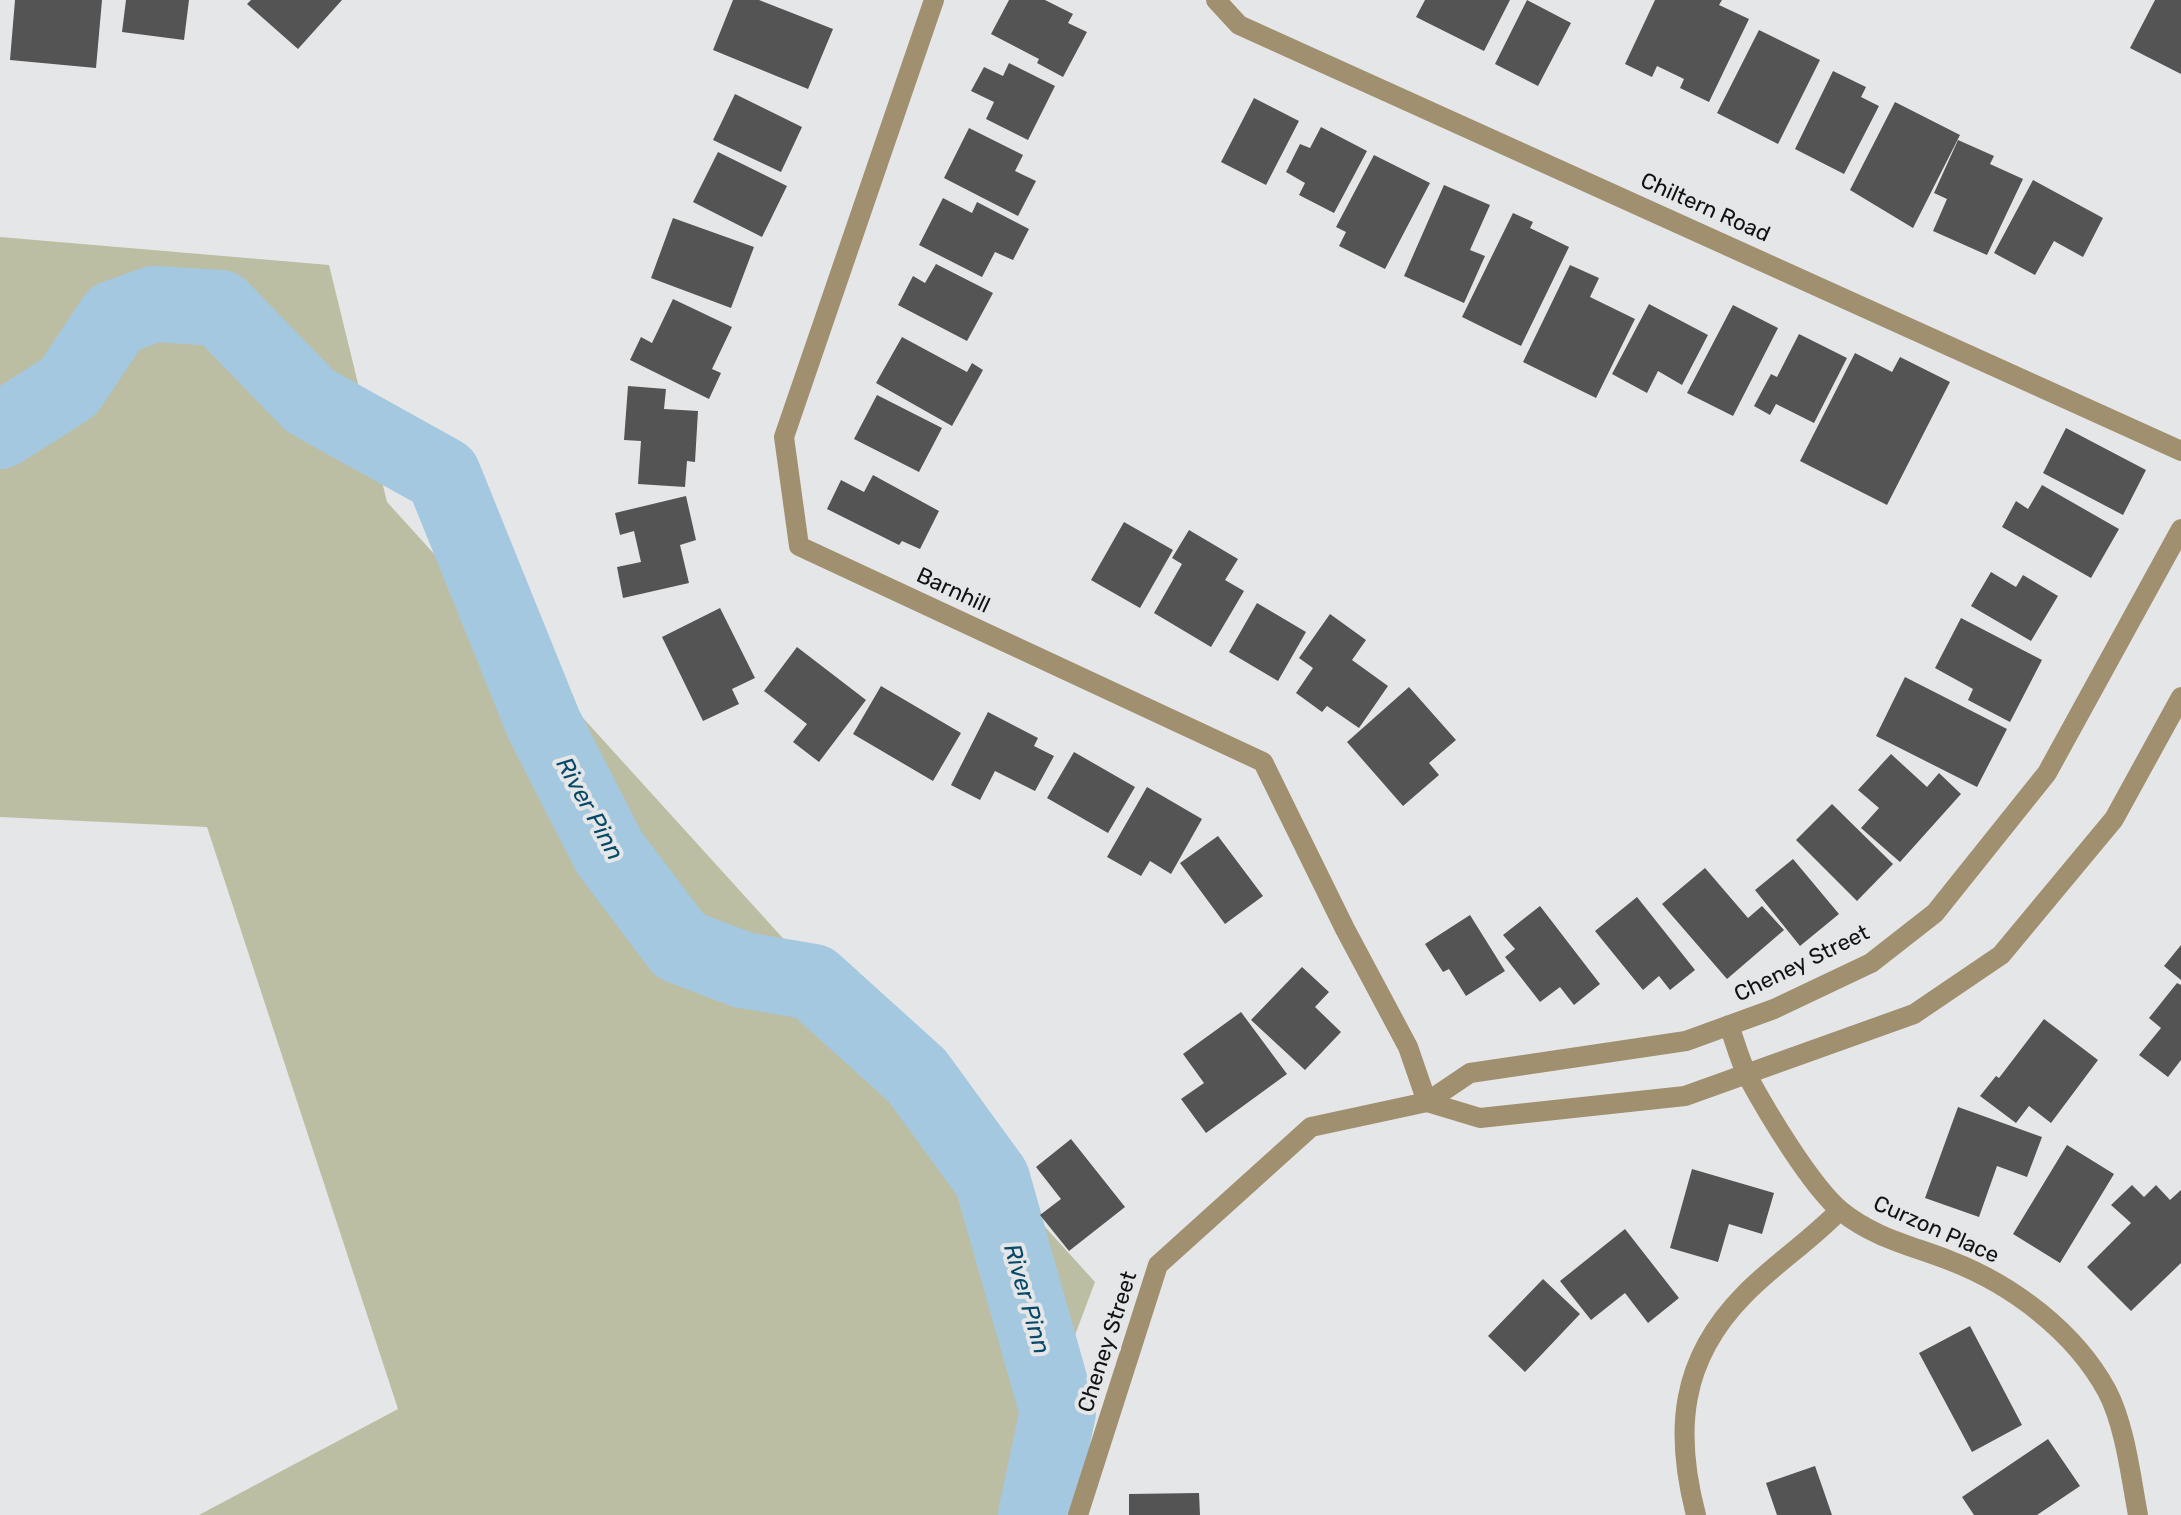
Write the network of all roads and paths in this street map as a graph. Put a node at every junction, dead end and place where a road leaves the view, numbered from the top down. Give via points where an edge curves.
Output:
1 (934, 0) edge
2 (1216, 0) edge
3 (2181, 451) edge
4 (2181, 529) edge
5 (2181, 697) edge
6 (1729, 1025) junction
7 (1747, 1075) junction
8 (1427, 1102) junction
9 (1840, 1210) junction
10 (1078, 1515) edge
11 (1696, 1515) edge
12 (2138, 1515) edge

1 - 8 street, Barnhill via 784,437 799,546 1263,762 1408,1047
2 - 3 street, Chiltern Road via 1239,25
4 - 6 street, Cheney Street via 2047,773 1935,913 1871,963
5 - 7 street, Cheney Street via 2114,819 2001,955 1914,1014
6 - 7 street, Curzon Place
6 - 8 street, Cheney Street via 1686,1041 1470,1073
7 - 8 street, Cheney Street via 1685,1096 1480,1118
7 - 9 street, Curzon Place via 1806,1169
8 - 10 street, Cheney Street via 1311,1127 1158,1265
9 - 11 street via 1746,1292 1704,1350 1688,1386 1682,1429 1684,1472
9 - 12 street, Curzon Place via 1880,1237 1954,1262 2014,1292 2071,1340 2108,1392

